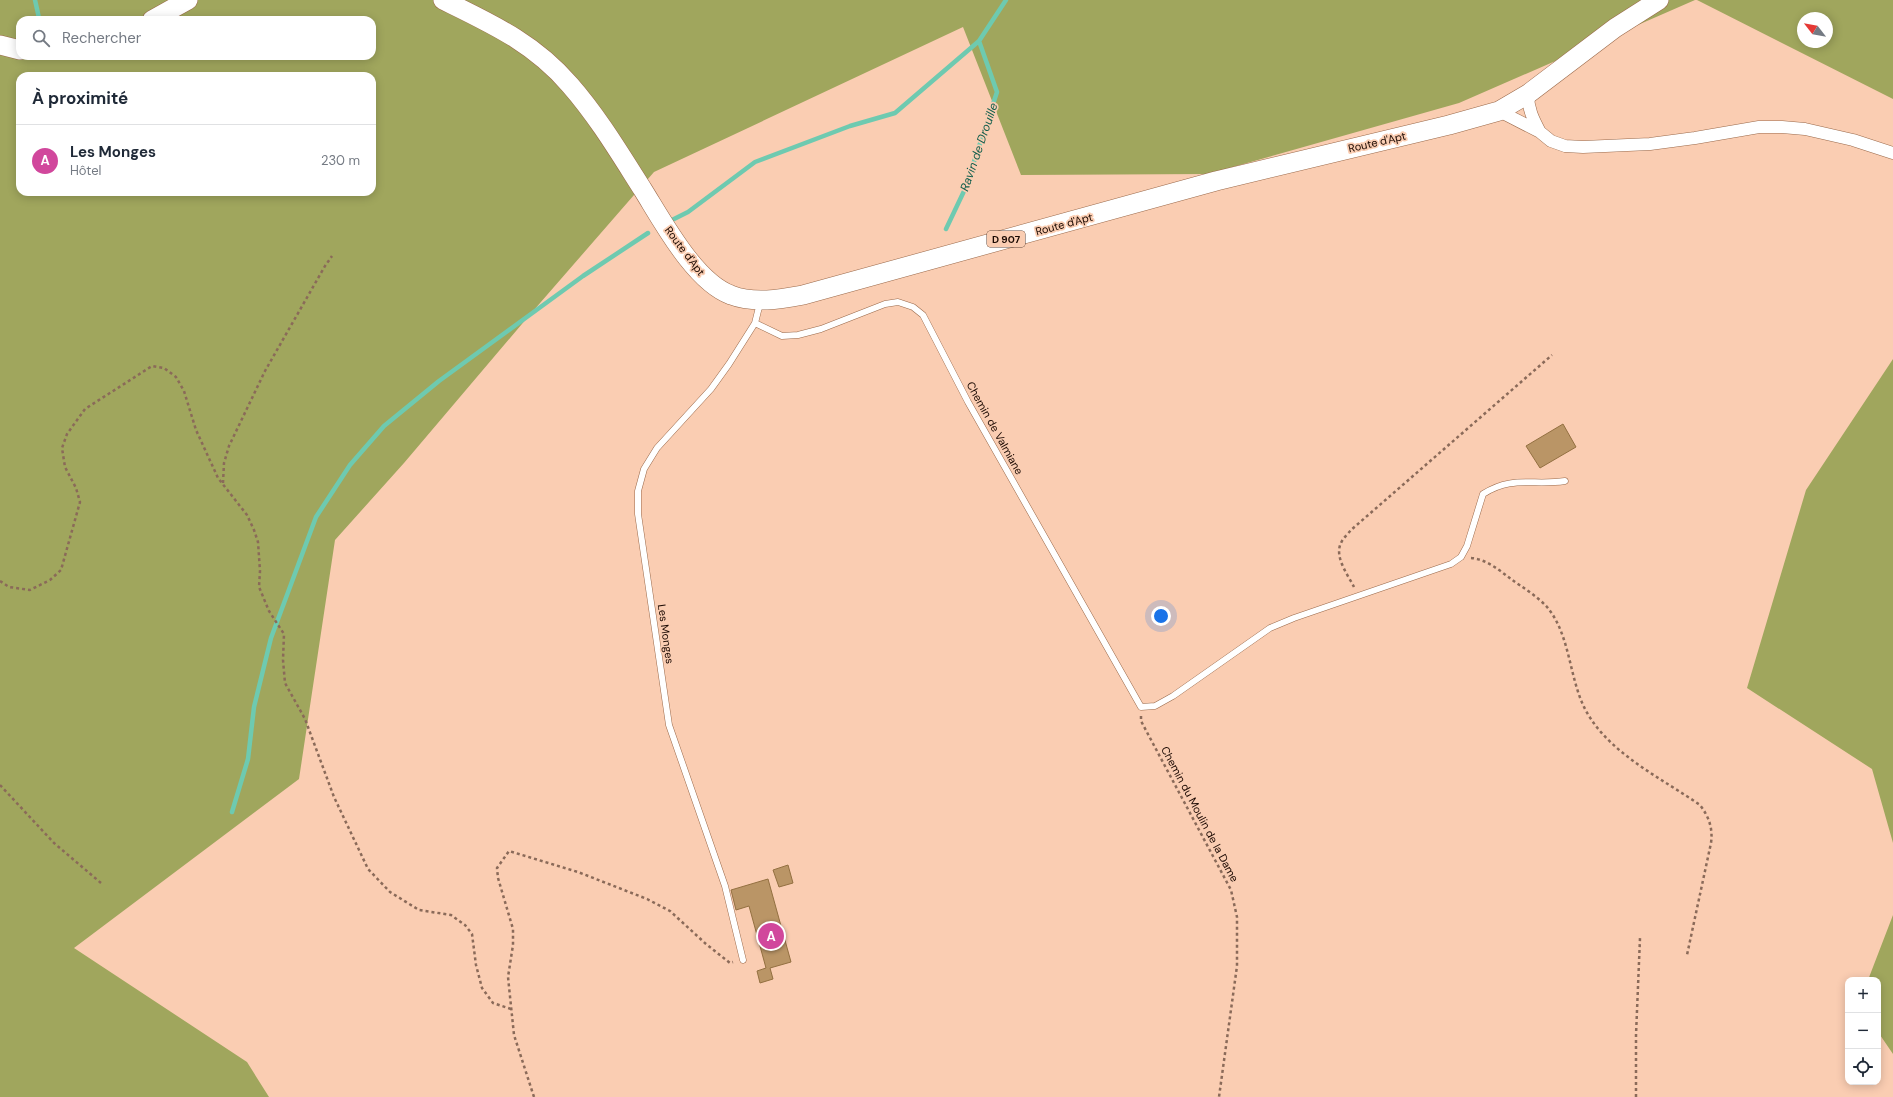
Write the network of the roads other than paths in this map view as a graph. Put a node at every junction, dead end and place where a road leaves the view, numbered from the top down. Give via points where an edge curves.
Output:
1 (188, 0) edge
2 (443, 0) edge
3 (1659, 0) edge
4 (159, 16) edge
5 (0, 44) edge
6 (16, 49) edge
7 (1528, 94) junction
8 (1499, 111) junction
9 (1540, 132) junction
10 (1893, 153) edge
11 (760, 300) junction
12 (755, 323) junction
13 (1566, 481) dead end
14 (743, 960) road end

1 - 4 main road
2 - 11 main road, Route d'Apt / D 907 via 519,39 547,61 571,85 602,126 694,266 721,290 740,298
3 - 7 main road, Route d'Apt / D 907 via 1615,28
5 - 6 main road
7 - 8 main road, Route d'Apt / D 907
7 - 9 street via 1531,116
8 - 9 street
8 - 11 main road, Route d'Apt / D 907 via 1216,181 803,295
9 - 10 street via 1550,141 1564,146 1583,147 1650,144 1759,127 1782,127 1805,129
11 - 12 lane, Les Monges
12 - 13 lane, Chemin de Valmiane via 782,336 821,329 885,304 898,302 913,307 923,315 968,402 1141,707 1155,706 1173,696 1270,628 1451,564 1461,557 1467,546 1483,494 1494,487 1513,482 1549,484
12 - 14 lane, Les Monges via 711,390 657,448 644,469 638,491 638,514 669,725 725,886

